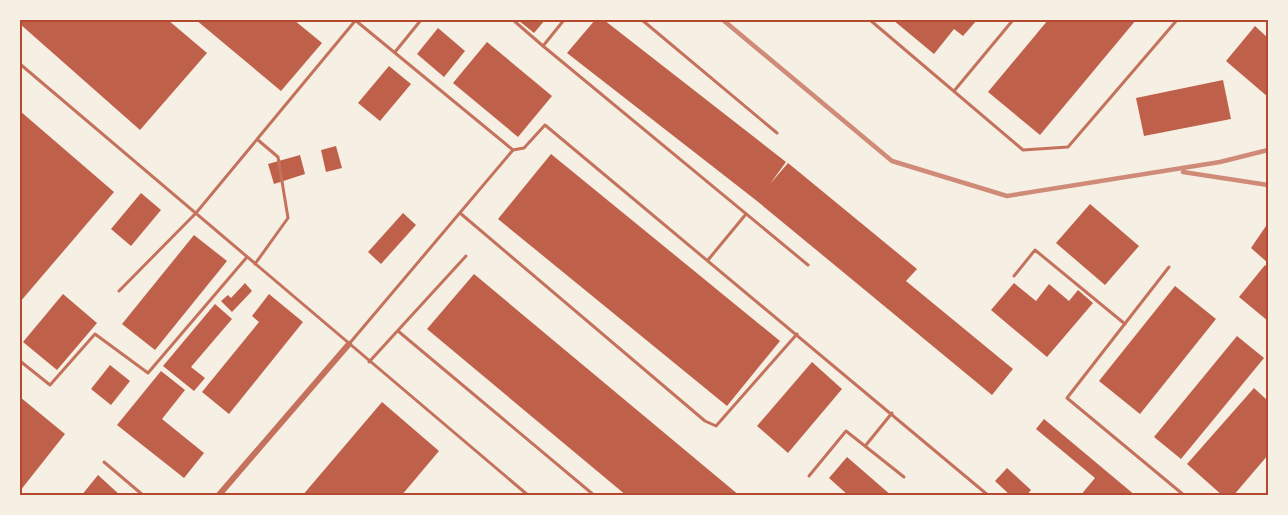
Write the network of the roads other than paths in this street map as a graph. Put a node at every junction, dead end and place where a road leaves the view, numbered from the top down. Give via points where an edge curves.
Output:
1 (356, 20) edge
2 (421, 20) edge
3 (513, 20) edge
4 (564, 20) edge
5 (642, 20) edge
6 (870, 20) edge
7 (1014, 20) edge
8 (1177, 20) edge
9 (543, 45) junction
10 (395, 52) junction
11 (20, 64) edge
12 (954, 91) junction
13 (777, 134) dead end
14 (257, 139) junction
15 (513, 150) junction
16 (196, 213) junction
17 (460, 213) junction
18 (746, 214) junction
19 (466, 256) dead end
20 (247, 257) junction
21 (708, 260) junction
22 (255, 264) junction
23 (808, 265) dead end
24 (1168, 267) dead end
25 (1014, 276) dead end
26 (119, 291) dead end
27 (1125, 324) junction
28 (398, 331) junction
29 (797, 334) junction
30 (349, 344) junction
31 (20, 362) edge
32 (369, 362) junction
33 (892, 413) junction
34 (866, 445) junction
35 (104, 462) dead end
36 (809, 476) dead end
37 (904, 477) dead end
38 (144, 495) edge
39 (218, 495) edge
40 (529, 495) edge
41 (594, 495) edge
42 (989, 495) edge
43 (1185, 495) edge

1 - 10 lane
1 - 14 lane
2 - 10 lane
3 - 9 lane
4 - 9 lane
5 - 13 lane
6 - 12 lane
7 - 12 lane
8 - 12 lane via 1068,147 1023,150
9 - 18 lane
10 - 15 lane
11 - 16 lane
14 - 16 lane
14 - 22 lane via 278,157 288,218
15 - 17 lane
15 - 21 lane via 524,148 545,124
16 - 20 lane
16 - 26 lane
17 - 29 lane via 705,421 716,426
17 - 30 lane
18 - 21 lane
18 - 23 lane
19 - 28 lane
20 - 22 lane
20 - 31 lane via 148,372 95,334 50,386
21 - 29 lane
22 - 30 lane
24 - 27 lane
25 - 27 lane via 1035,250
27 - 43 lane via 1067,398
28 - 32 lane
28 - 41 lane
29 - 33 lane
30 - 32 lane
30 - 39 street
32 - 40 lane
33 - 34 lane
33 - 42 lane
34 - 36 lane via 846,431
34 - 37 lane
35 - 38 lane

